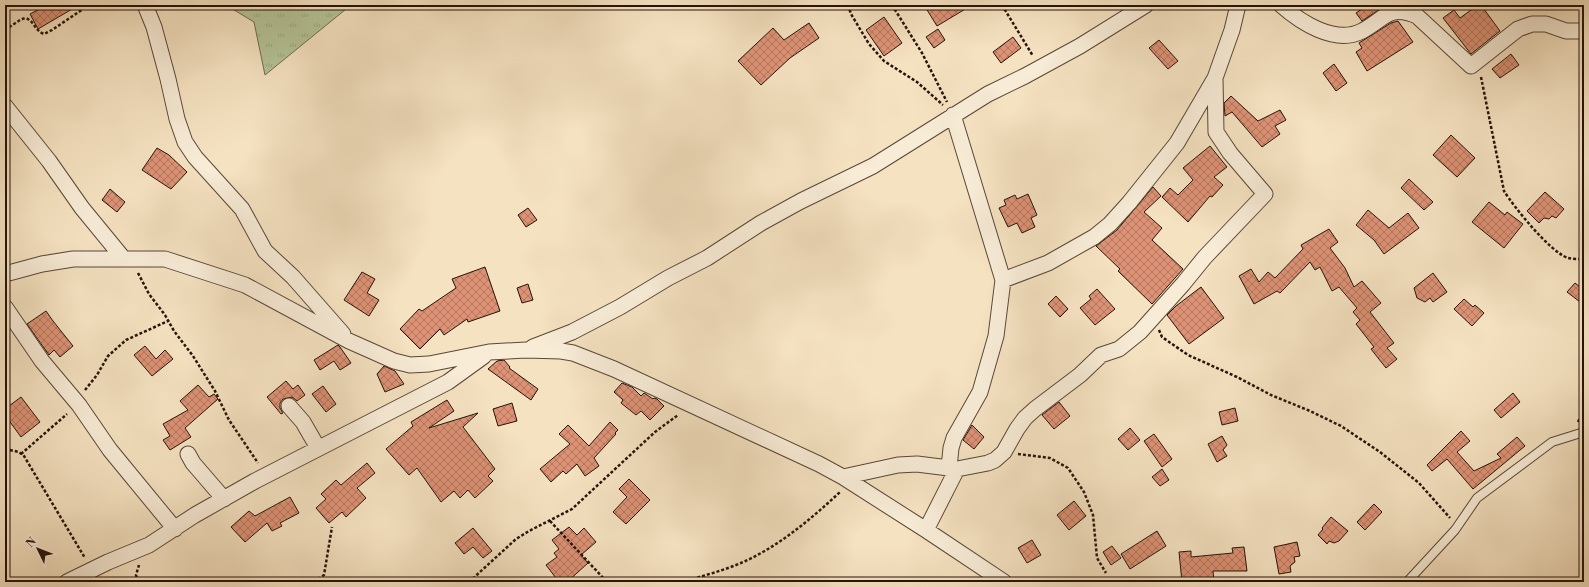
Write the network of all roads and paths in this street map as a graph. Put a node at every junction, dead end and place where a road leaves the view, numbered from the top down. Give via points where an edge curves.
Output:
1 (89, 5) edge
2 (145, 5) edge
3 (848, 5) edge
4 (892, 5) edge
5 (1002, 5) edge
6 (1146, 5) edge
7 (1238, 5) edge
8 (1281, 5) edge
9 (5, 30) edge
10 (1584, 31) edge
11 (1475, 63) junction
12 (1040, 68) junction
13 (1215, 78) junction
14 (5, 106) edge
15 (953, 115) junction
16 (123, 258) junction
17 (1584, 259) edge
18 (5, 274) edge
19 (1003, 280) junction
20 (5, 308) edge
21 (1154, 317) junction
22 (168, 321) junction
23 (349, 341) junction
24 (526, 350) junction
25 (489, 352) junction
26 (79, 405) junction
27 (691, 405) junction
28 (289, 406) dead end
29 (1584, 432) edge
30 (318, 448) junction
31 (5, 449) edge
32 (1004, 452) junction
33 (21, 454) junction
34 (188, 454) dead end
35 (953, 469) junction
36 (266, 475) junction
37 (847, 480) junction
38 (224, 499) junction
39 (550, 521) junction
40 (1458, 526) junction
41 (332, 527) dead end
42 (175, 529) junction
43 (926, 530) junction
44 (93, 569) junction
45 (1106, 573) dead end
46 (67, 582) edge
47 (314, 582) edge
48 (469, 582) edge
49 (607, 582) edge
50 (682, 582) edge
51 (1004, 582) edge
52 (1407, 582) edge

1 - 9 path via 44,34 25,18
2 - 23 street via 154,27 185,142 195,157 242,209 264,251 293,277
3 - 15 path via 869,44 884,61 917,82
4 - 15 path via 922,53
5 - 12 path
6 - 12 street
7 - 13 street
8 - 11 street via 1308,26 1331,34 1344,35 1360,32 1389,13 1409,13 1417,16 1471,66
10 - 11 street via 1566,31 1546,24 1532,24 1518,29
11 - 17 path via 1504,191 1514,206 1551,246 1567,258
12 - 15 street
13 - 19 street via 1178,143 1110,224 1094,237 1048,263
13 - 21 street via 1216,132 1230,153 1265,194 1205,257
14 - 16 street
15 - 19 street
15 - 24 street via 873,166 761,223 707,258 620,307 572,332
16 - 18 street via 73,259
16 - 22 path via 136,269 149,294
16 - 23 street via 165,259 244,285
19 - 35 street via 996,336 980,392 954,438 951,448
20 - 26 street via 42,361
21 - 32 street via 1119,349 1101,355 1035,409 1017,429
21 - 40 path via 1162,337 1188,355 1341,426 1380,452 1418,483
22 - 26 path via 126,340 108,356 83,394
22 - 36 path via 193,356 215,391 229,420
23 - 25 street via 394,361 410,364 429,364
24 - 25 street
24 - 27 street via 573,353
25 - 30 street via 448,382
26 - 33 path
26 - 42 street via 110,450
27 - 37 street via 819,464
27 - 39 path via 655,432 572,509
28 - 30 street via 303,422
29 - 40 lane via 1552,442 1504,476 1476,498
30 - 36 street
31 - 33 path
32 - 35 street via 988,463
32 - 45 path via 1050,458 1068,468 1084,492 1093,515 1097,558
33 - 44 path via 82,556
34 - 38 street via 192,463
35 - 37 street via 917,464 898,465
35 - 43 street
36 - 38 street
37 - 43 street
37 - 50 path via 806,523 769,548 741,563
38 - 42 street
39 - 48 path via 516,539
39 - 49 path
40 - 52 lane
41 - 47 path via 324,575
42 - 44 street via 149,545
43 - 51 street
44 - 46 street

